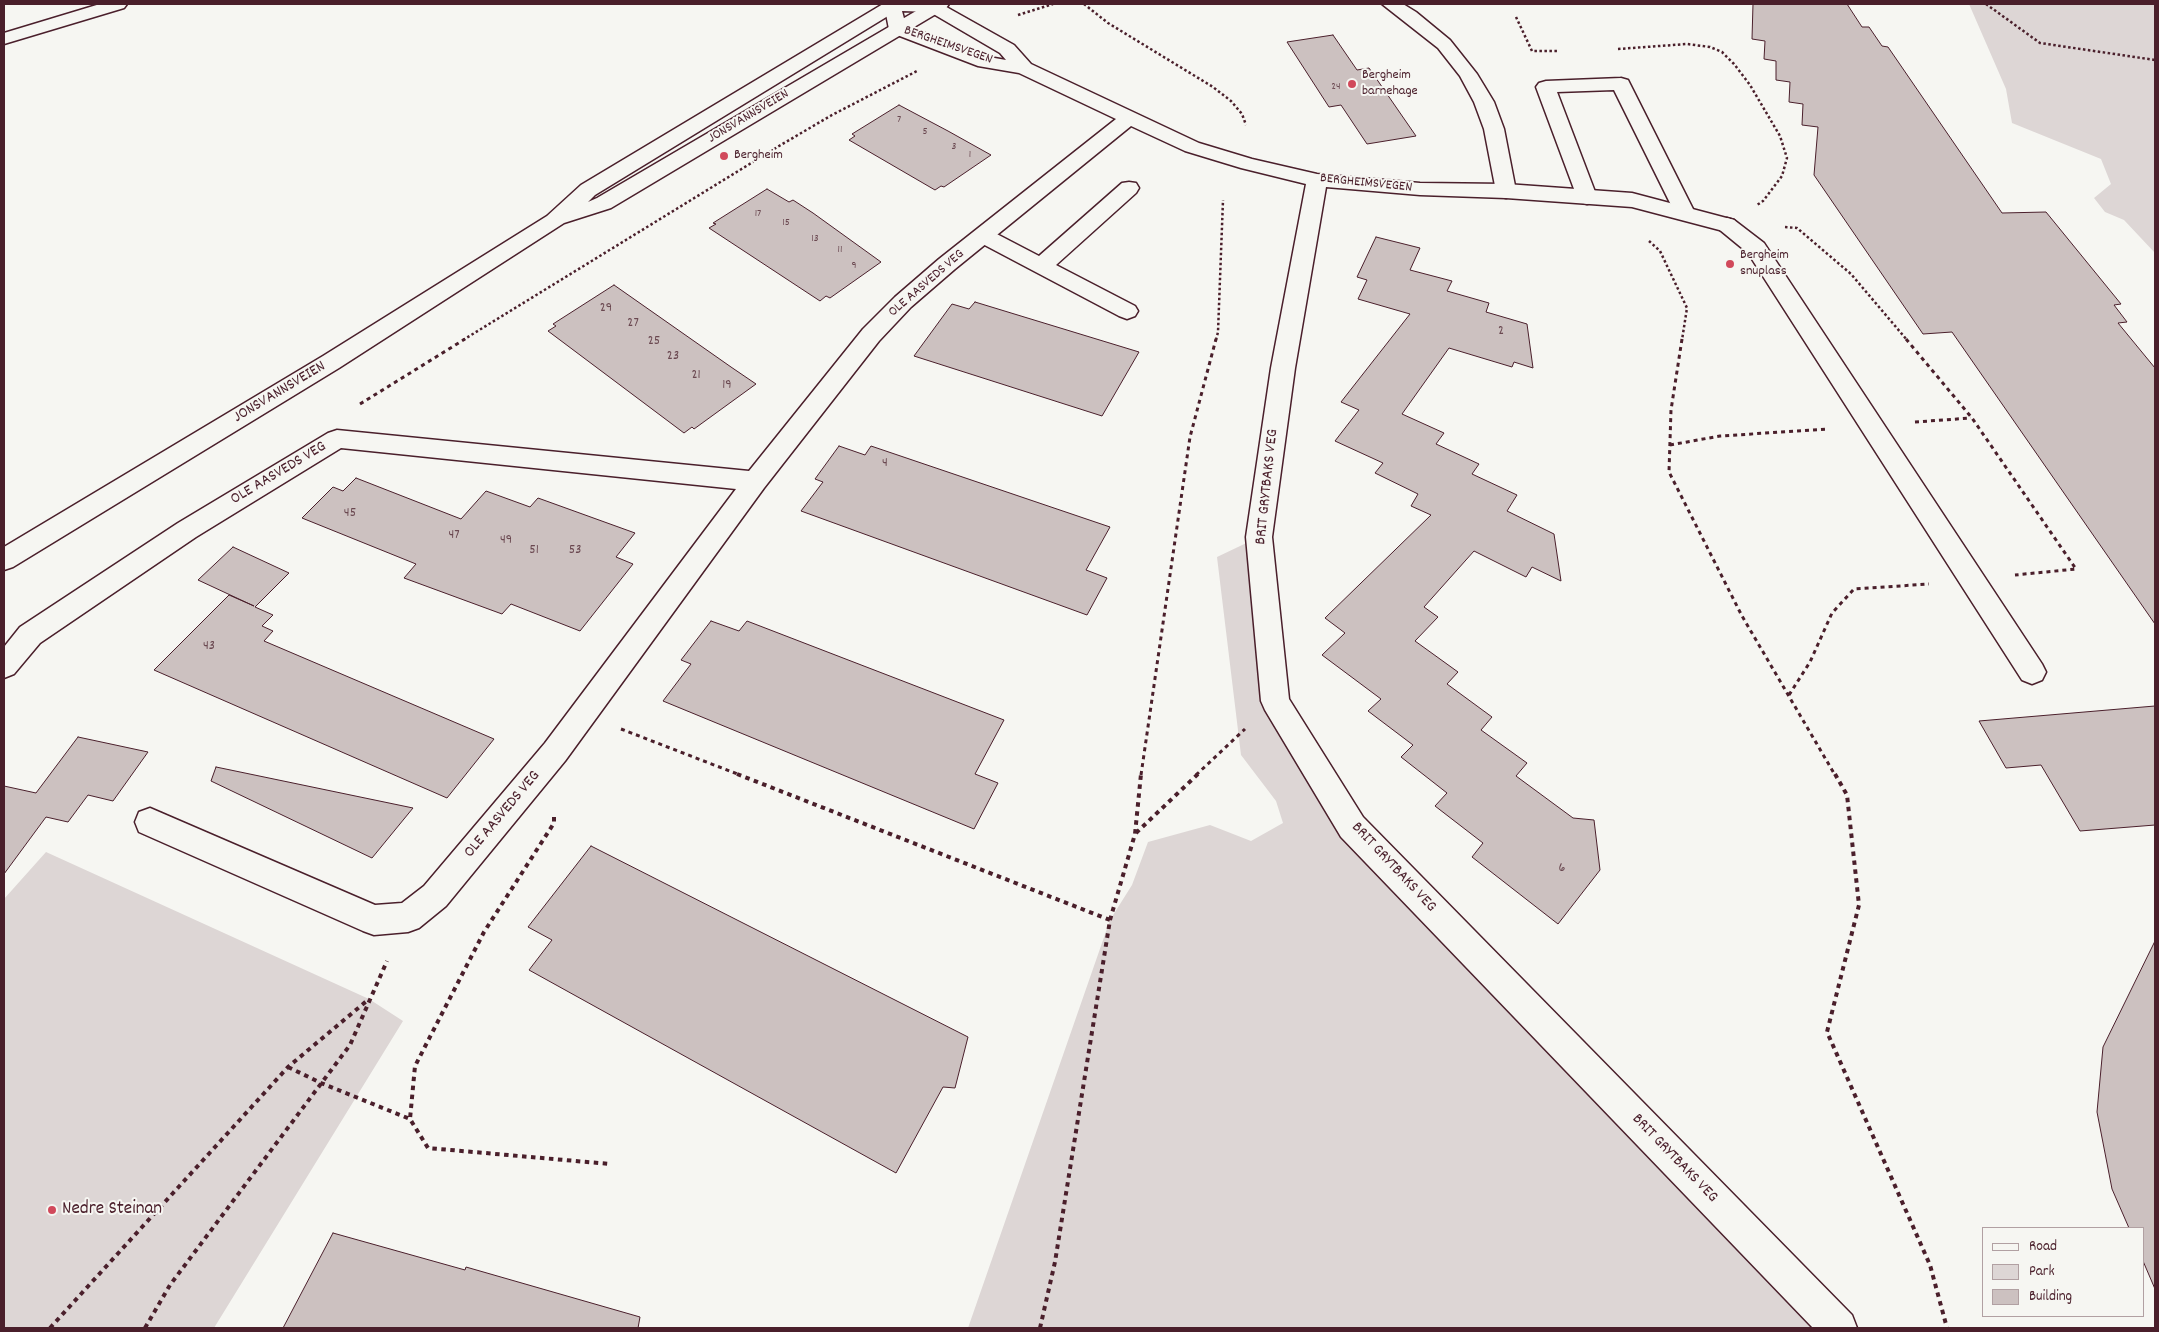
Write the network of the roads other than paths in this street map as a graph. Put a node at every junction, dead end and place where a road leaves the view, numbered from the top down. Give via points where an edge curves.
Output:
1 (118, 4) edge
2 (1391, 4) edge
3 (893, 5) edge
4 (937, 6) edge
5 (898, 29) junction
6 (4, 39) edge
7 (1024, 68) junction
8 (1129, 118) junction
9 (1317, 180) junction
10 (1129, 188) dead end
11 (1506, 191) junction
12 (1587, 197) junction
13 (1685, 214) junction
14 (554, 221) junction
15 (984, 236) junction
16 (1041, 266) junction
17 (1127, 311) dead end
18 (755, 481) junction
19 (4, 560) edge
20 (4, 666) edge
21 (2032, 672) dead end
22 (150, 822) dead end
23 (1839, 1328) edge

1 - 6 street
2 - 11 street via 1444,44 1468,74 1484,102 1494,130
3 - 4 street, BERGHEIMSVEGEN
3 - 5 street, BERGHEIMSVEGEN
3 - 14 street, JONSVANNSVEIEN via 588,190
4 - 5 street, JONSVANNSVEIEN
4 - 7 street, BERGHEIMSVEGEN via 1007,49
5 - 7 street, BERGHEIMSVEGEN via 985,62
5 - 14 street, JONSVANNSVEIEN via 604,203
7 - 8 street, BERGHEIMSVEGEN
8 - 9 street, BERGHEIMSVEGEN via 1192,147
8 - 15 street, OLE AASVEDS VEG
9 - 11 street, BERGHEIMSVEGEN via 1420,189
9 - 23 street, BRIT GRYTBAKS VEG via 1259,537 1275,701 1352,827
10 - 16 street
11 - 12 street, BERGHEIMSVEGEN
12 - 13 street, BERGHEIMSVEGEN via 1632,200
12 - 13 street via 1546,87 1621,84
13 - 21 street, BERGHEIMSVEGEN via 1727,225 1756,248
14 - 19 street, JONSVANNSVEIEN via 331,362
15 - 16 street
15 - 18 street, OLE AASVEDS VEG via 925,283 871,335
16 - 17 street
18 - 20 street, OLE AASVEDS VEG via 337,439 186,530 30,635
18 - 22 street, OLE AASVEDS VEG via 555,752 436,896 408,918 374,920

